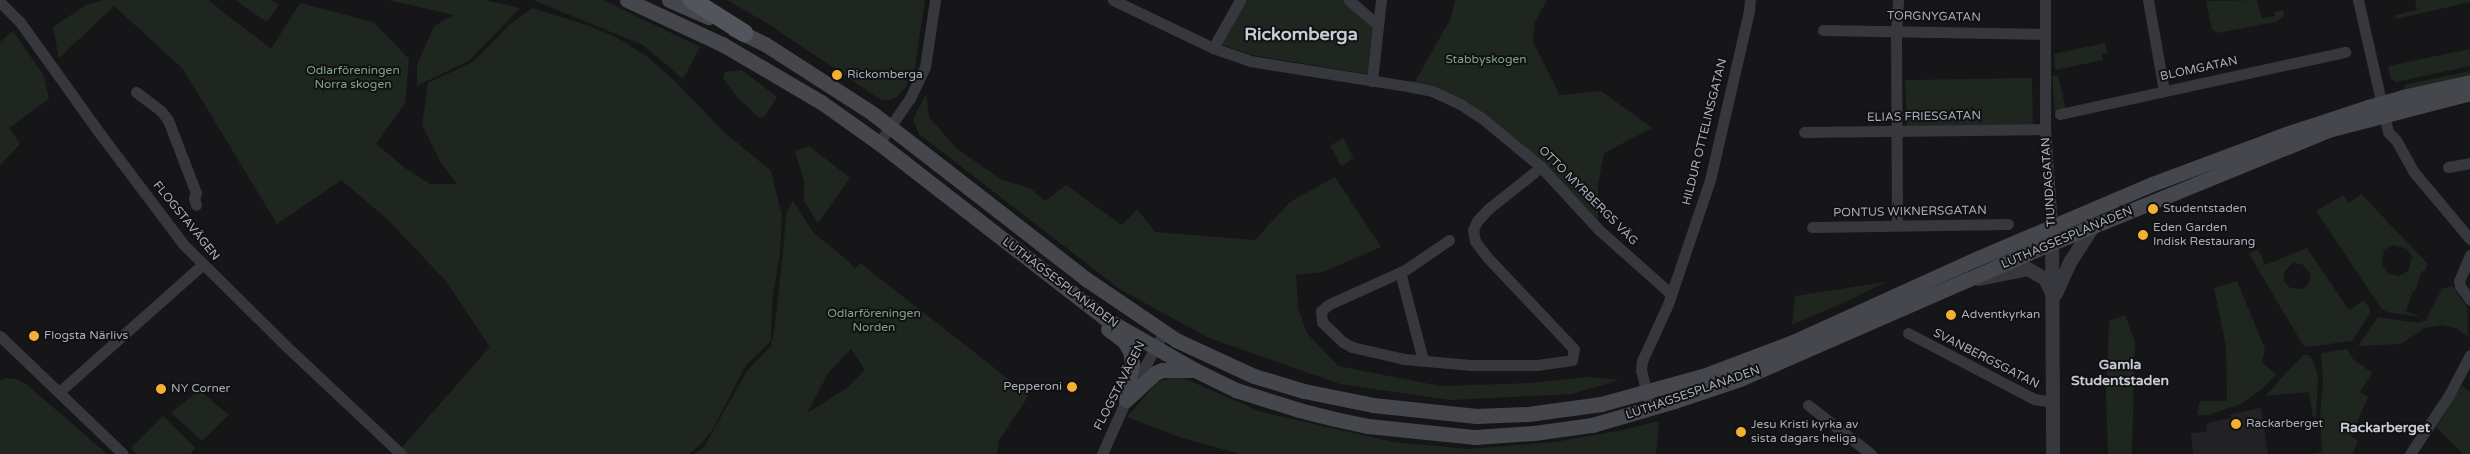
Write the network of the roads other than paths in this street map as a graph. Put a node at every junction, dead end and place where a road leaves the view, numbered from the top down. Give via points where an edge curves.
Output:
1 (627, 0) edge
2 (669, 0) edge
3 (692, 0) edge
4 (935, 0) edge
5 (1112, 0) edge
6 (1240, 0) edge
7 (1349, 0) edge
8 (1381, 0) edge
9 (1750, 0) edge
10 (1898, 0) edge
11 (2044, 0) edge
12 (2148, 0) edge
13 (2358, 0) edge
14 (0, 2) edge
15 (1378, 25) junction
16 (1823, 30) dead end
17 (1896, 30) junction
18 (744, 33) junction
19 (2044, 34) junction
20 (1213, 48) junction
21 (2345, 52) dead end
22 (1372, 81) junction
23 (2470, 82) edge
24 (2164, 91) junction
25 (136, 92) dead end
26 (2470, 93) edge
27 (2385, 108) junction
28 (2060, 114) dead end
29 (891, 126) junction
30 (2045, 129) junction
31 (1896, 131) junction
32 (1804, 132) dead end
33 (879, 143) junction
34 (2470, 163) edge
35 (1541, 167) junction
36 (2448, 168) dead end
37 (196, 205) dead end
38 (2008, 224) dead end
39 (1897, 225) junction
40 (2052, 227) junction
41 (2093, 227) junction
42 (1812, 228) dead end
43 (2470, 239) edge
44 (1449, 240) dead end
45 (2052, 243) junction
46 (2470, 255) edge
47 (1032, 263) junction
48 (202, 265) junction
49 (1400, 272) junction
50 (1963, 283) junction
51 (1672, 294) junction
52 (2054, 299) junction
53 (2470, 300) edge
54 (1164, 332) junction
55 (1908, 334) dead end
56 (0, 336) edge
57 (1155, 349) junction
58 (2470, 355) edge
59 (1423, 360) junction
60 (1195, 370) junction
61 (60, 392) junction
62 (1646, 393) junction
63 (1126, 400) junction
64 (2054, 402) junction
65 (1808, 404) dead end
66 (1651, 410) junction
67 (123, 454) edge
68 (401, 454) edge
69 (1102, 454) edge
70 (1870, 454) edge
71 (2053, 454) edge
72 (2410, 454) edge

1 - 33 main road, LUTHAGSESPLANADEN via 760,64
2 - 18 main road, LUTHAGSESPLANADEN
3 - 18 main road
4 - 29 street via 925,67
5 - 20 street, OTTO MYRBERGS VÄG
6 - 20 street
7 - 15 street
8 - 15 street
9 - 51 street, HILDUR OTTELINSGATAN via 1710,180
10 - 17 street
11 - 19 street, TIUNDAGATAN
12 - 24 street
13 - 27 street
14 - 48 street, FLOGSTAVÄGEN via 20,22 101,135
15 - 22 street
16 - 17 street, TORGNYGATAN
17 - 19 street, TORGNYGATAN
17 - 31 street
18 - 29 main road, LUTHAGSESPLANADEN
19 - 30 street, TIUNDAGATAN
20 - 22 street, OTTO MYRBERGS VÄG via 1250,61
21 - 24 street, BLOMGATAN
22 - 35 street, OTTO MYRBERGS VÄG via 1432,91 1460,104
23 - 27 main road, LUTHAGSESPLANADEN
24 - 28 street, BLOMGATAN
25 - 37 street, FLOGSTAVÄGEN via 168,120 196,193
26 - 27 main road, LUTHAGSESPLANADEN
27 - 40 main road, LUTHAGSESPLANADEN via 2286,134 2161,180
27 - 41 main road, LUTHAGSESPLANADEN
27 - 43 street via 2388,132 2413,171
29 - 33 street
29 - 54 main road, LUTHAGSESPLANADEN via 1093,285
30 - 31 street, ELIAS FRIESGATAN
30 - 40 street, TIUNDAGATAN
31 - 32 street, ELIAS FRIESGATAN
31 - 39 street
33 - 47 main road, LUTHAGSESPLANADEN
34 - 36 street
35 - 51 street, OTTO MYRBERGS VÄG via 1598,229
35 - 59 street via 1488,209 1476,221 1473,230 1475,241 1487,258 1574,349 1572,360 1537,365 1471,365
38 - 39 street, PONTUS WIKNERSGATAN
39 - 42 street, PONTUS WIKNERSGATAN
40 - 45 street, TIUNDAGATAN
40 - 62 main road, LUTHAGSESPLANADEN via 1795,341 1704,376
41 - 45 main road, LUTHAGSESPLANADEN
41 - 52 street via 2071,261
44 - 49 street
45 - 50 main road, LUTHAGSESPLANADEN
45 - 52 street, TIUNDAGATAN
46 - 53 street via 2459,281
47 - 57 main road, LUTHAGSESPLANADEN via 1106,319
47 - 63 main road via 1053,286 1124,341 1132,363
48 - 61 street
48 - 68 street, FLOGSTAVÄGEN
49 - 59 street
49 - 59 street via 1328,306 1320,316 1322,322 1352,347 1387,356
50 - 52 street via 2028,269 2044,279
50 - 66 main road, LUTHAGSESPLANADEN via 1740,379
51 - 62 street, HILDUR OTTELINSGATAN via 1642,360
52 - 64 street, TIUNDAGATAN
54 - 57 street, FLOGSTAVÄGEN
54 - 62 main road, LUTHAGSESPLANADEN via 1205,355 1254,376 1373,406 1476,416 1528,414 1601,404
55 - 64 street, SVANBERGSGATAN via 2034,399
56 - 61 street
57 - 60 main road, LUTHAGSESPLANADEN
57 - 63 street, FLOGSTAVÄGEN
58 - 72 street via 2449,395
60 - 63 main road via 1155,373
60 - 66 main road, LUTHAGSESPLANADEN via 1236,390 1299,410 1368,426 1475,437 1592,425
61 - 67 street
62 - 66 street, HILDUR OTTELINSGATAN
63 - 69 street, FLOGSTAVÄGEN
64 - 71 street, TIUNDAGATAN
65 - 70 street

